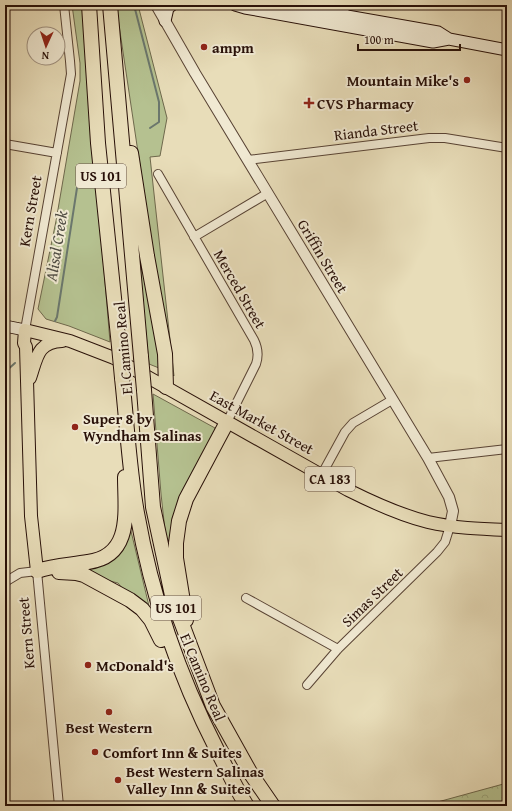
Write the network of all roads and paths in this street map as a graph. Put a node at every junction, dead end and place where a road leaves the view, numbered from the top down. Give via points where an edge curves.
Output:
1 (64, 5) edge
2 (89, 5) edge
3 (110, 5) edge
4 (156, 5) edge
5 (172, 5) edge
6 (235, 5) edge
7 (285, 5) edge
8 (343, 15) edge
9 (165, 21) junction
10 (507, 50) edge
11 (117, 89) junction
12 (5, 144) edge
13 (507, 148) edge
14 (57, 153) junction
15 (248, 160) junction
16 (158, 174) dead end
17 (268, 193) junction
18 (194, 237) junction
19 (5, 326) edge
20 (25, 330) junction
21 (70, 341) junction
22 (27, 387) junction
23 (166, 388) junction
24 (392, 400) junction
25 (125, 407) junction
26 (227, 422) junction
27 (507, 449) edge
28 (428, 458) junction
29 (322, 474) junction
30 (450, 526) junction
31 (507, 530) edge
32 (37, 571) junction
33 (5, 582) edge
34 (246, 598) dead end
35 (190, 646) junction
36 (338, 649) junction
37 (186, 684) junction
38 (307, 685) dead end
39 (59, 806) edge
40 (247, 806) edge
41 (272, 806) edge

1 - 14 street, Kern Street via 71,74
2 - 25 highway, El Camino Real / US 101, bridge via 98,143
3 - 11 highway, El Camino Real / US 101
4 - 9 street, Griffin Street
5 - 9 main road via 168,8
6 - 8 main road via 245,8
7 - 8 main road
8 - 10 main road via 433,42 449,39
9 - 15 street, Griffin Street
11 - 23 highway via 125,110 165,354
11 - 35 highway, El Camino Real / US 101, bridge via 153,507 173,600
12 - 14 street
13 - 15 street, Rianda Street via 445,138 429,138
14 - 20 street, Kern Street
15 - 17 street, Griffin Street
16 - 18 street, Merced Street
17 - 18 street
17 - 24 street, Griffin Street
18 - 26 street, Merced Street via 257,348 256,364
19 - 20 main road, East Market Street
20 - 21 main road, East Market Street / CA 183
20 - 22 main road, Kern Street
21 - 22 main road via 52,342 43,346 38,353
21 - 23 main road, East Market Street / CA 183 via 114,358
22 - 32 main road, Kern Street via 31,516
23 - 26 main road, East Market Street / CA 183
24 - 28 street, Griffin Street
24 - 29 street via 353,423 345,432
25 - 32 highway via 125,524 122,538 114,550 102,559 50,566
25 - 37 highway, El Camino Real / US 101 via 137,512 146,558 163,622
26 - 29 main road, East Market Street / CA 183
26 - 35 highway via 186,499 178,527 176,558
27 - 28 street
28 - 30 street, Griffin Street via 449,497 453,511
29 - 30 main road, East Market Street / CA 183 via 375,504 428,522
30 - 31 main road, East Market Street / CA 183
30 - 36 street, Simas Street via 445,542 437,552
32 - 33 street via 20,573
32 - 37 highway via 84,575 137,605 151,620 173,666
32 - 39 street, Kern Street
34 - 36 street
35 - 41 highway, El Camino Real / US 101 via 213,706
36 - 38 street, Simas Street
37 - 40 highway, El Camino Real / US 101

